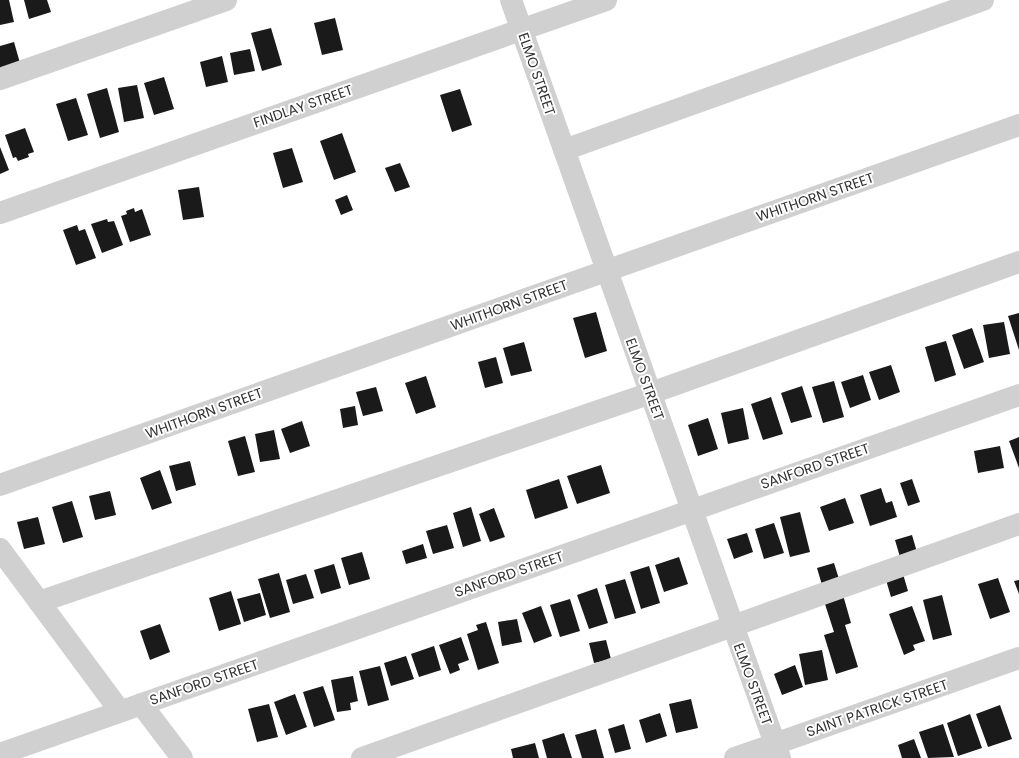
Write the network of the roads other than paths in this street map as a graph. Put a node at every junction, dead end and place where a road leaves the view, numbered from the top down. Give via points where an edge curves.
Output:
1 (226, 0) edge
2 (511, 0) edge
3 (606, 0) edge
4 (983, 0) edge
5 (522, 30) junction
6 (0, 79) edge
7 (1019, 125) edge
8 (564, 150) junction
9 (0, 213) edge
10 (1019, 262) edge
11 (607, 270) junction
12 (651, 393) junction
13 (1019, 395) edge
14 (0, 486) edge
15 (692, 510) junction
16 (1019, 524) edge
17 (0, 549) edge
18 (39, 602) junction
19 (733, 626) junction
20 (1019, 658) edge
21 (141, 704) junction
22 (120, 712) junction
23 (777, 751) edge
24 (0, 754) edge
25 (182, 758) edge
26 (362, 758) edge
27 (735, 758) edge

1 - 6 street
2 - 5 street, ELMO STREET
3 - 5 street, FINDLAY STREET
4 - 8 street
5 - 8 street, ELMO STREET
5 - 9 street, FINDLAY STREET
7 - 11 street, WHITHORN STREET
8 - 11 street, ELMO STREET
10 - 12 street
11 - 12 street, ELMO STREET
11 - 14 street, WHITHORN STREET
12 - 15 street, ELMO STREET
12 - 18 street
13 - 15 street, SANFORD STREET
15 - 19 street, ELMO STREET
15 - 21 street, SANFORD STREET
16 - 19 street
17 - 18 street
18 - 22 street
19 - 23 street, ELMO STREET
19 - 26 street
20 - 23 street, SAINT PATRICK STREET
21 - 22 street, SANFORD STREET
21 - 25 street
22 - 24 street, SANFORD STREET
23 - 27 street, SAINT PATRICK STREET

